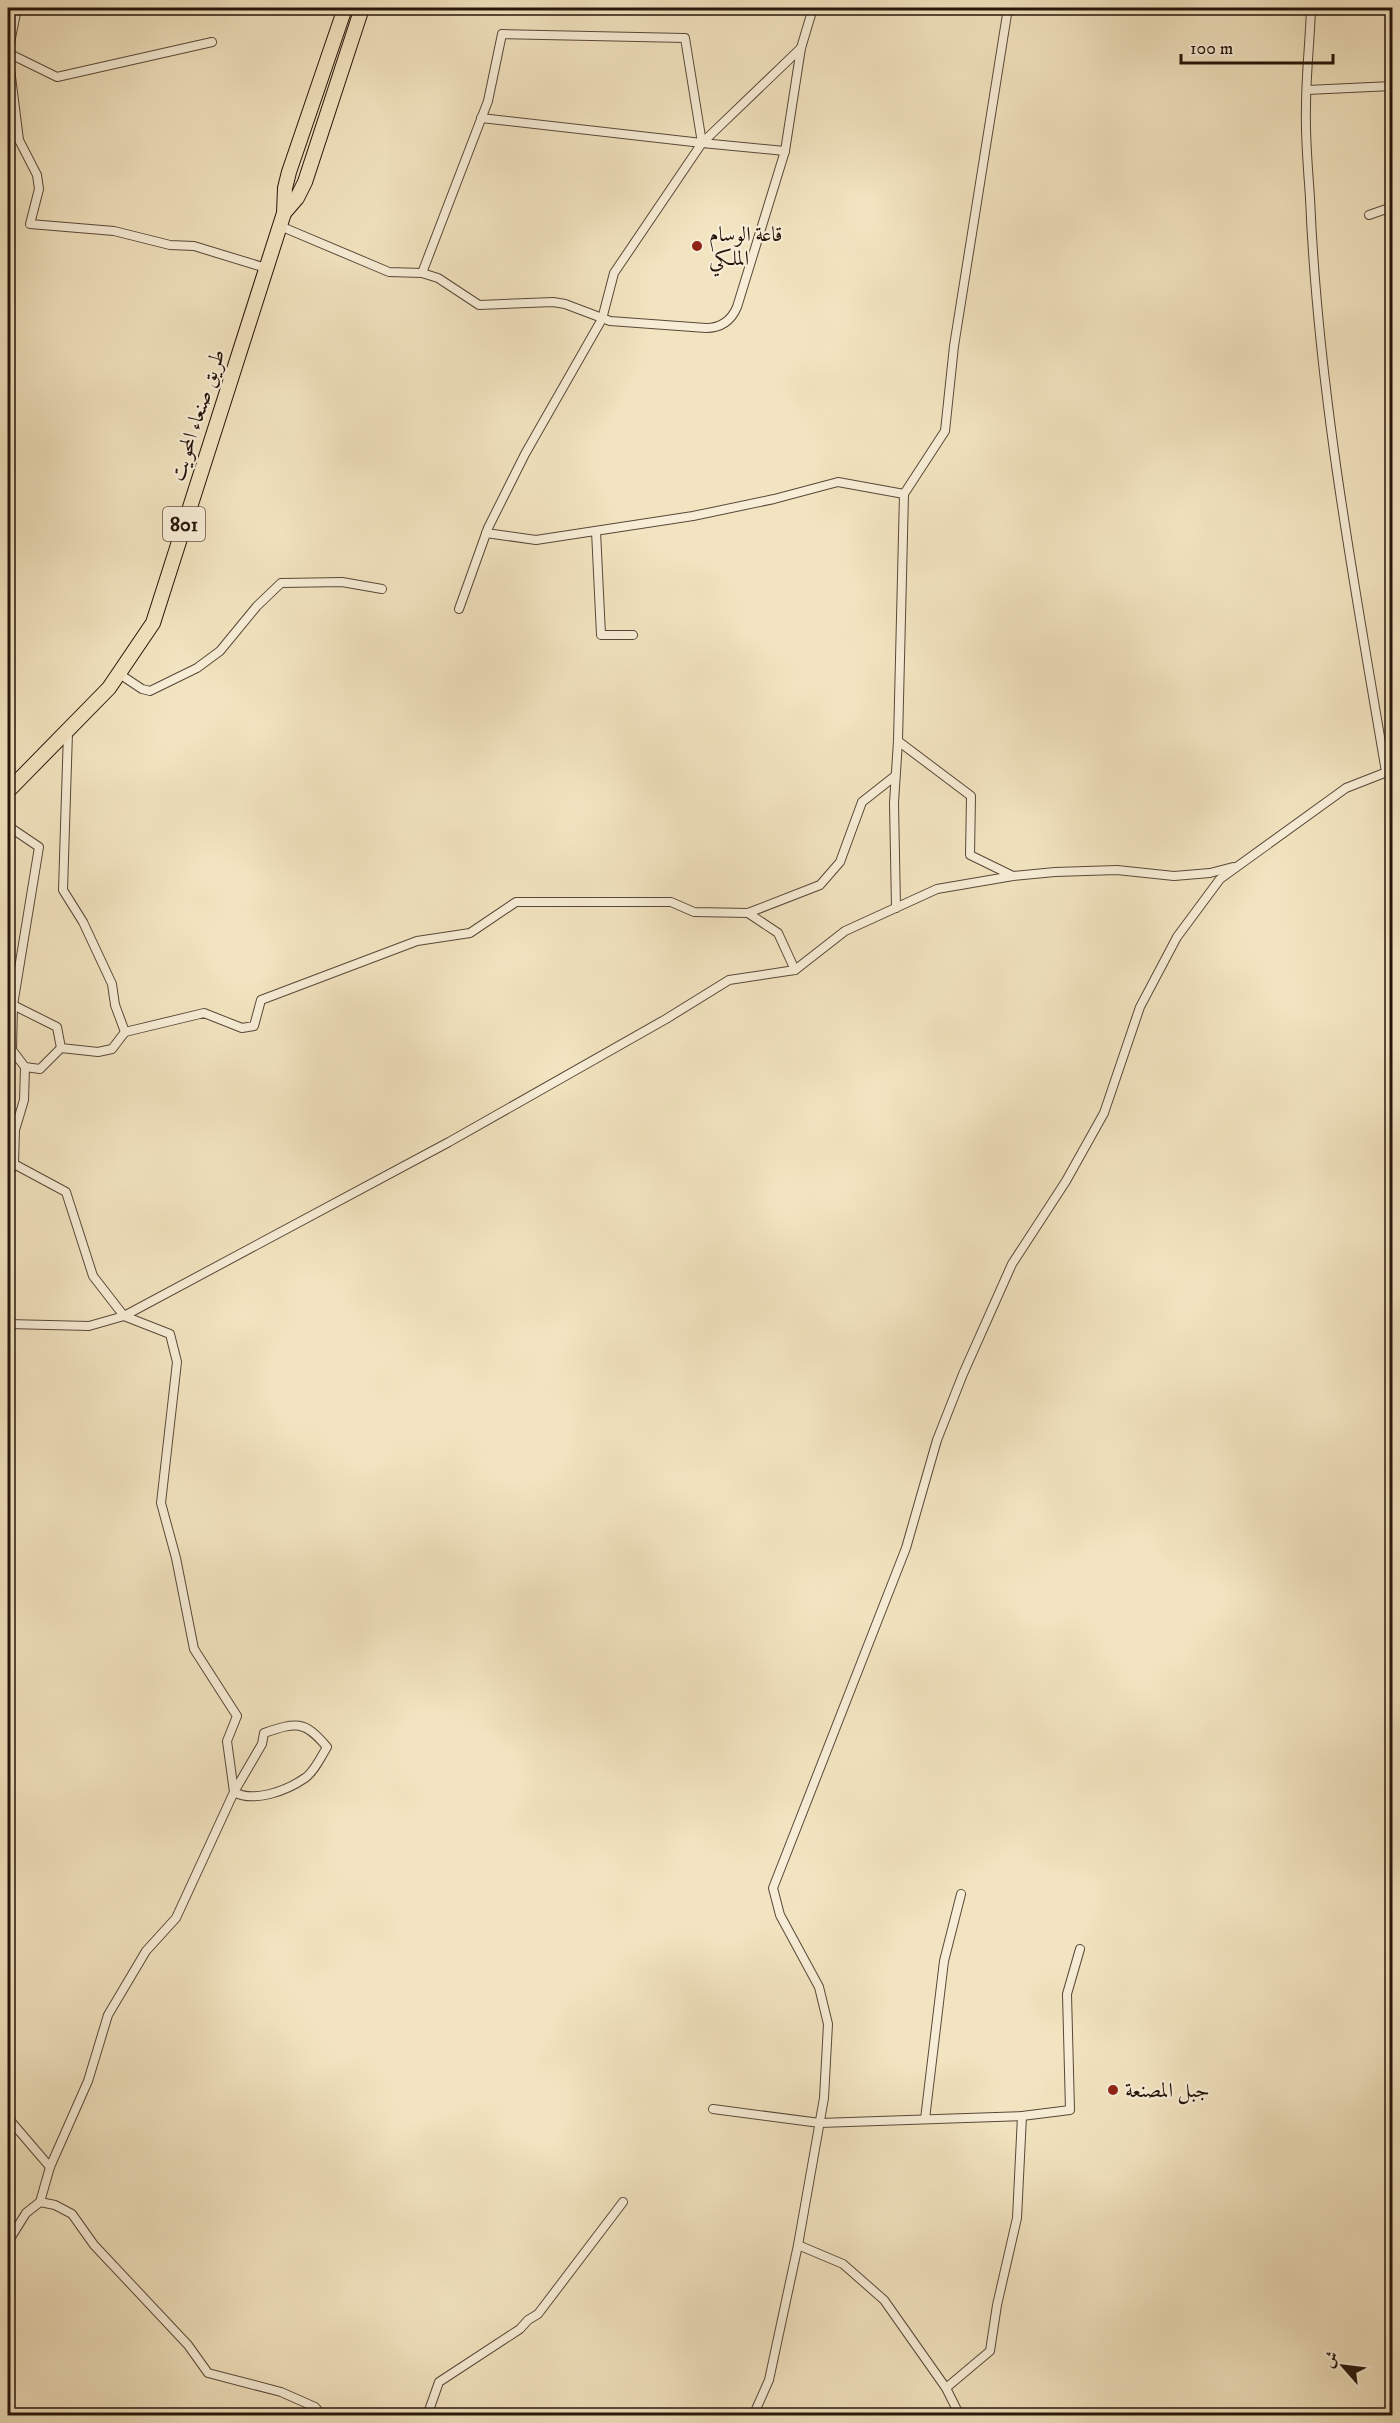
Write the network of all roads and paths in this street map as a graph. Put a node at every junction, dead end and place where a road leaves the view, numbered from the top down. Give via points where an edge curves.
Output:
1 (17, 8) edge
2 (345, 8) edge
3 (362, 8) edge
4 (813, 8) edge
5 (1008, 8) edge
6 (1311, 8) edge
7 (213, 42) dead end
8 (801, 48) junction
9 (8, 53) edge
10 (1392, 86) edge
11 (1307, 90) junction
12 (481, 118) junction
13 (702, 143) junction
14 (784, 151) junction
15 (1392, 207) edge
16 (1370, 215) dead end
17 (282, 220) junction
18 (266, 268) junction
19 (422, 273) junction
20 (602, 319) junction
21 (904, 494) junction
22 (596, 531) junction
23 (486, 533) junction
24 (382, 589) dead end
25 (459, 609) dead end
26 (633, 635) dead end
27 (118, 673) junction
28 (68, 732) junction
29 (898, 741) junction
30 (1389, 771) edge
31 (895, 776) junction
32 (8, 791) edge
33 (8, 826) edge
34 (1239, 866) junction
35 (1013, 876) junction
36 (896, 908) junction
37 (748, 913) junction
38 (795, 970) junction
39 (10, 1006) edge
40 (125, 1032) junction
41 (61, 1048) junction
42 (25, 1067) junction
43 (14, 1164) junction
44 (8, 1175) edge
45 (124, 1316) junction
46 (8, 1324) edge
47 (234, 1792) junction
48 (961, 1894) dead end
49 (1080, 1949) dead end
50 (713, 2109) dead end
51 (1022, 2116) junction
52 (8, 2118) edge
53 (925, 2119) junction
54 (820, 2123) junction
55 (50, 2167) junction
56 (40, 2202) junction
57 (623, 2202) dead end
58 (8, 2242) edge
59 (798, 2245) junction
60 (946, 2388) junction
61 (322, 2415) edge
62 (428, 2415) edge
63 (753, 2415) edge
64 (960, 2415) edge

1 - 9 street
2 - 17 main road, طريق صنعاء المحويت / 801 via 287,180
3 - 17 main road, طريق صنعاء المحويت / 801 via 306,182
4 - 8 street
5 - 21 street via 954,346 945,431
6 - 11 street
7 - 9 street via 57,77
8 - 13 street
8 - 14 street
9 - 18 street via 19,140 37,175 39,189 30,224 114,231 170,245 194,246
10 - 11 street
11 - 30 street via 1312,253 1323,367 1355,588
12 - 13 street
12 - 13 street via 502,34 685,38
12 - 19 street
13 - 14 street
13 - 20 street via 614,273
14 - 20 street via 730,318 711,328
15 - 16 street
17 - 18 main road, طريق صنعاء المحويت / 801
17 - 19 street via 389,272
18 - 27 main road, طريق صنعاء المحويت / 801 via 153,623
19 - 20 street via 445,282 479,305 553,302
20 - 23 street via 525,454
21 - 22 street via 838,482 693,516
21 - 29 street
22 - 23 street via 536,540
22 - 26 street via 601,635
23 - 25 street
24 - 27 street via 342,582 281,583 220,651 197,668 150,691
27 - 28 main road, طريق صنعاء المحويت / 801
28 - 32 main road, طريق صنعاء المحويت / 801
28 - 40 street via 63,890 112,984
29 - 31 street
29 - 35 street via 971,796 970,855
30 - 34 street via 1346,788
31 - 36 street
31 - 37 street via 862,802 840,862 820,885
33 - 39 street via 39,847
34 - 35 street via 1174,876 1117,870
34 - 54 street via 1220,879 1178,937 1140,1007 1104,1113 1012,1264 937,1440 906,1548 773,1888 780,1915 819,1987 828,2024
35 - 36 street via 937,889
36 - 38 street via 845,931
37 - 38 street via 778,933
37 - 40 street via 694,912 671,902 516,902 470,933 417,940 261,1000 254,1026 242,1028 204,1013
38 - 45 street via 729,980 449,1142
39 - 41 street via 57,1027
39 - 42 street via 12,1050
40 - 41 street via 112,1049 98,1052
41 - 42 street via 40,1069
42 - 43 street
43 - 44 street
43 - 45 street via 66,1192 93,1276
45 - 46 street via 88,1326
45 - 47 street via 170,1334 177,1362 160,1503 176,1558 194,1649 237,1716 226,1740
47 - 47 street via 244,1798 278,1792 307,1777 327,1748 312,1730 292,1724 264,1733 262,1744
47 - 55 street via 176,1918 146,1951 108,2015 88,2081
48 - 53 street via 944,1961
49 - 51 street via 1067,1994 1070,2110
50 - 54 street
51 - 53 street
51 - 60 street via 1017,2218 990,2351
52 - 55 street
53 - 54 street
54 - 59 street
55 - 56 street
56 - 58 street via 26,2213
56 - 61 street via 72,2214 94,2245 188,2345 208,2373 281,2392 315,2407
57 - 62 street via 538,2314 439,2382
59 - 60 street via 843,2264 884,2300
59 - 63 street via 769,2380
60 - 64 street

